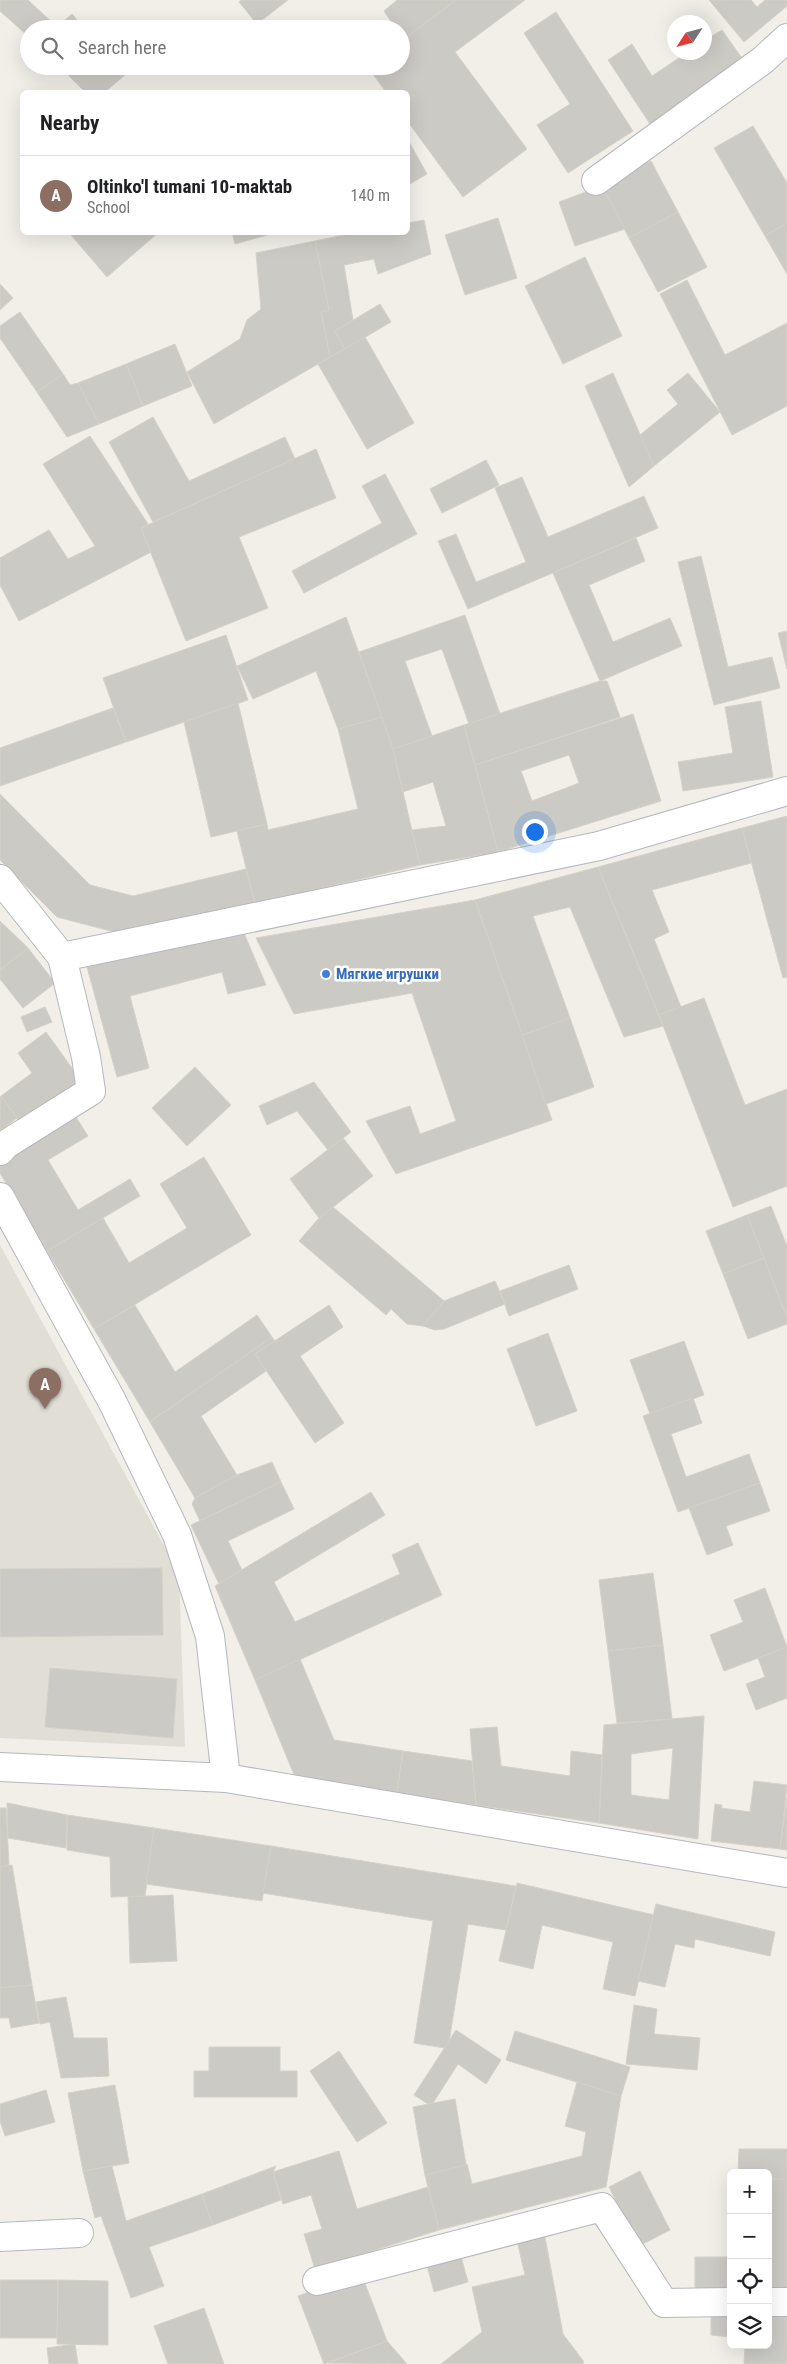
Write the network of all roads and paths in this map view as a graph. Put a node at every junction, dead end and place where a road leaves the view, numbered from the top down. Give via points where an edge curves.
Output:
1 (787, 38) edge
2 (596, 181) dead end
3 (787, 791) edge
4 (0, 880) edge
5 (62, 957) junction
6 (0, 1151) edge
7 (0, 1197) edge
8 (0, 1766) edge
9 (226, 1778) junction
10 (787, 1873) edge
11 (80, 2233) dead end
12 (0, 2237) edge
13 (317, 2281) dead end
14 (727, 2302) edge
15 (772, 2302) edge
16 (787, 2302) edge

1 - 2 street via 763,60
3 - 5 street via 599,846
4 - 5 street
5 - 6 street via 91,1091
7 - 9 street via 112,1401 177,1536 210,1636
8 - 9 street
9 - 10 street
11 - 12 street
13 - 14 street via 602,2207 664,2303
15 - 16 street

